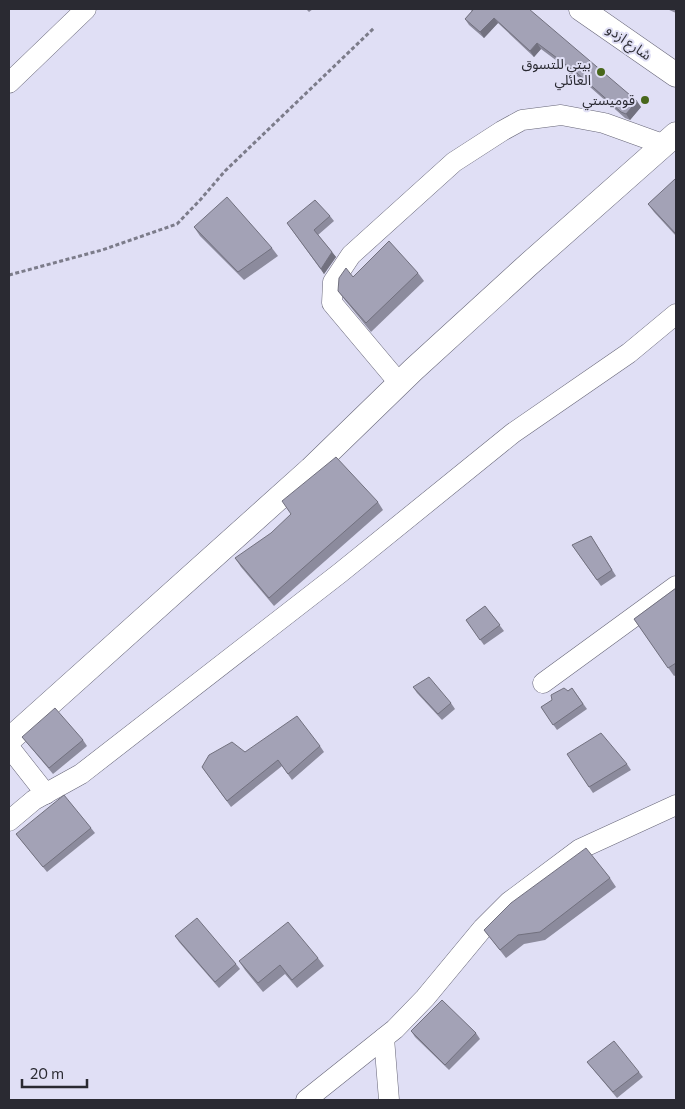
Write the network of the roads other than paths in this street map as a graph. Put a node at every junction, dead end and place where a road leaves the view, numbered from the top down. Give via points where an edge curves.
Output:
1 (86, 9) edge
2 (582, 9) edge
3 (676, 75) edge
4 (9, 82) edge
5 (671, 140) edge
6 (676, 314) edge
7 (400, 384) junction
8 (676, 586) edge
9 (543, 683) dead end
10 (9, 740) edge
11 (9, 747) edge
12 (46, 794) junction
13 (676, 805) edge
14 (9, 820) edge
15 (384, 1038) junction
16 (306, 1100) edge
17 (389, 1100) edge

1 - 4 street
2 - 3 street, شارع ازدو
5 - 7 street via 528,265
5 - 7 street via 561,115 522,120 454,162 414,198 352,256 333,282 332,303
6 - 12 street via 629,353 513,433 340,573 81,774
7 - 10 street via 311,469
8 - 9 street
11 - 12 street
12 - 14 street
13 - 15 street via 580,849 509,902 461,952 426,998
15 - 16 street
15 - 17 street

